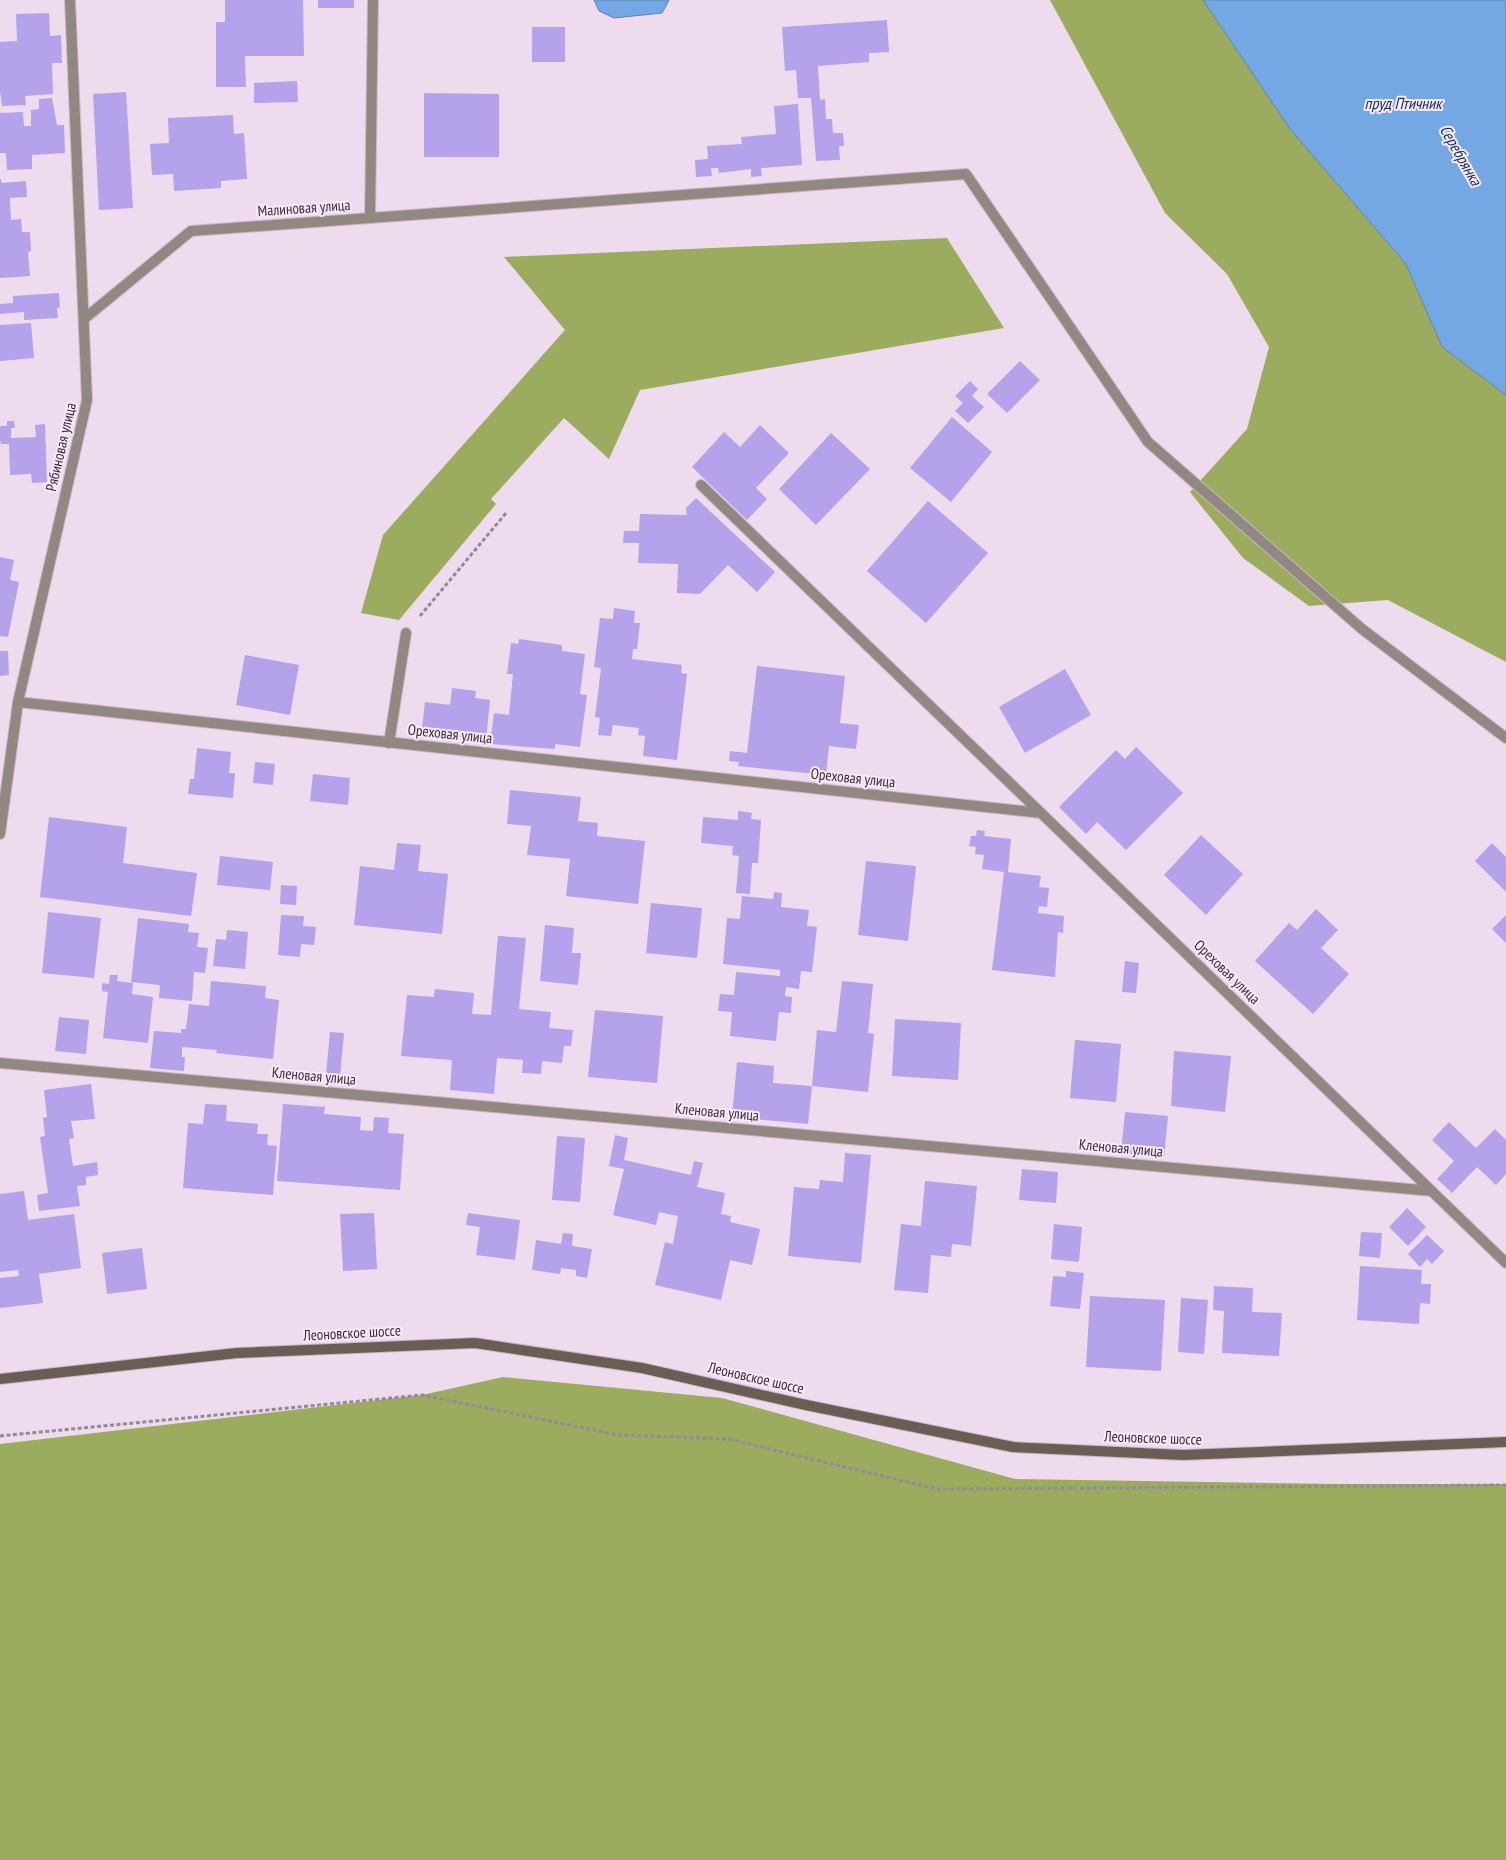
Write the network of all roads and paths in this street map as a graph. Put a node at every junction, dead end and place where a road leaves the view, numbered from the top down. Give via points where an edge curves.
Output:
1 (70, 0) edge
2 (373, 0) edge
3 (370, 218) junction
4 (84, 319) junction
5 (701, 485) dead end
6 (506, 513) dead end
7 (406, 633) joint
8 (18, 702) junction
9 (1506, 738) edge
10 (389, 743) junction
11 (1041, 813) junction
12 (0, 834) edge
13 (0, 1063) edge
14 (1432, 1191) junction
15 (1506, 1263) edge
16 (0, 1379) edge
17 (0, 1436) edge
18 (1506, 1442) edge
19 (1506, 1485) edge

1 - 4 street, Рябиновая улица
2 - 3 street, Малиновая улица
3 - 4 street, Малиновая улица via 191,231
3 - 9 street via 966,174 1148,442 1362,629
4 - 8 street, Рябиновая улица via 87,400
5 - 11 street
6 - 7 path
7 - 10 street
8 - 10 street, Ореховая улица
8 - 12 street, Рябиновая улица
10 - 11 street, Ореховая улица
11 - 14 street, Ореховая улица
13 - 14 street, Кленовая улица
14 - 15 street, Ореховая улица
16 - 18 main road, Леоновское шоссе via 237,1353 475,1343 642,1368 1013,1447 1183,1455
17 - 19 path via 422,1395 618,1435 728,1439 937,1489

